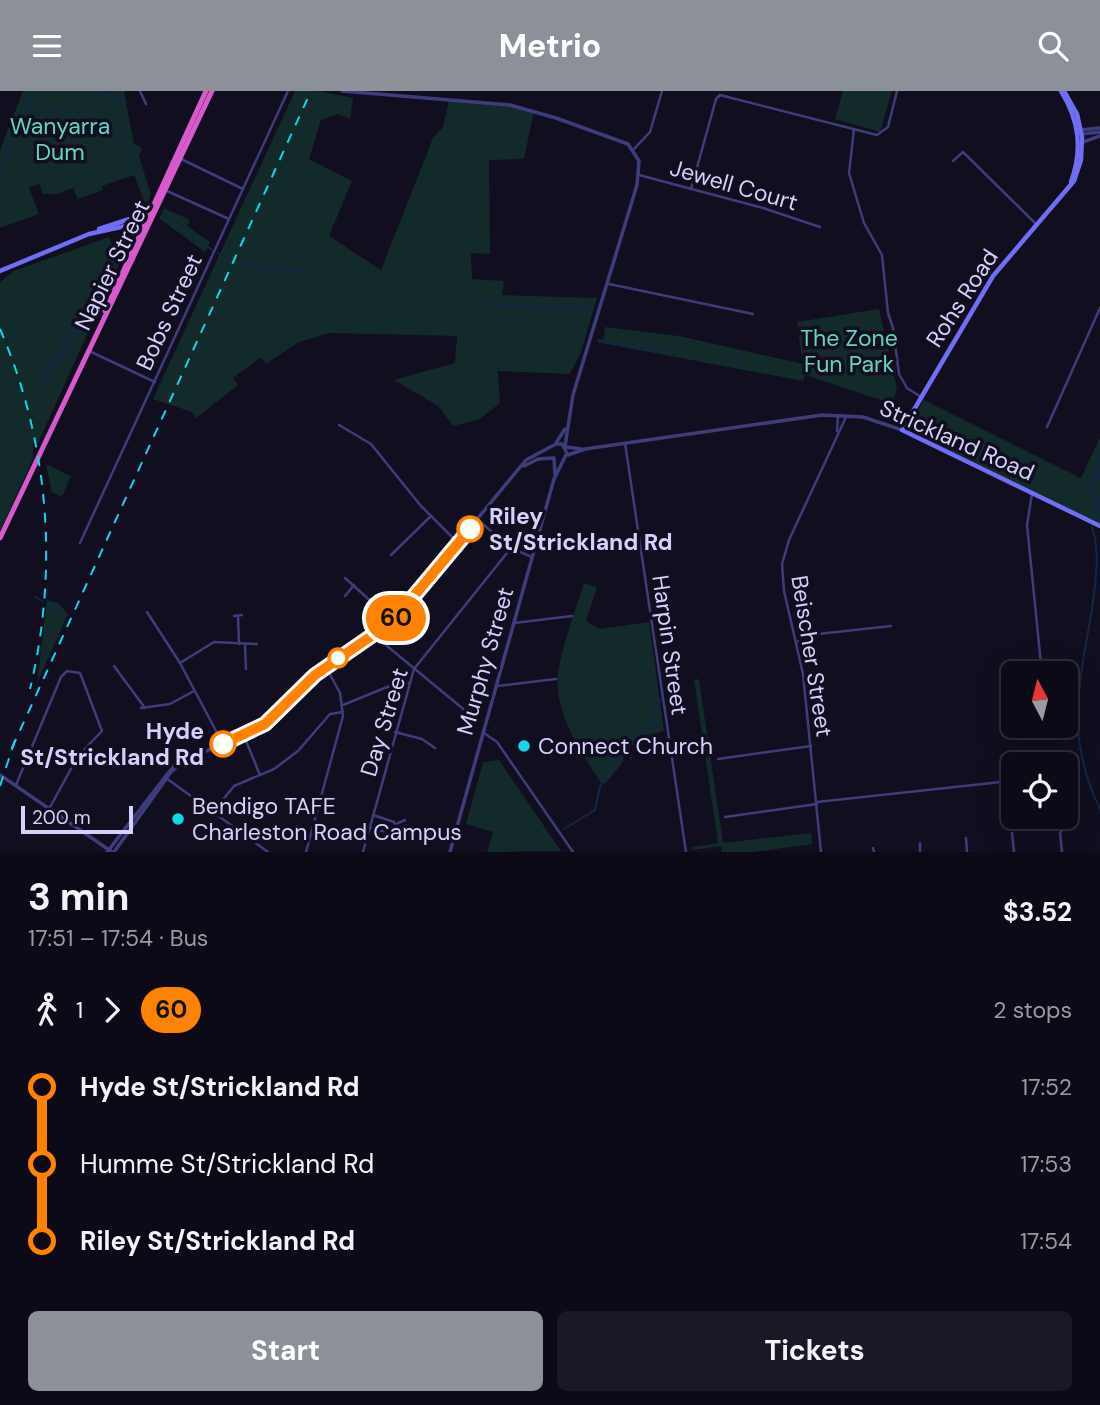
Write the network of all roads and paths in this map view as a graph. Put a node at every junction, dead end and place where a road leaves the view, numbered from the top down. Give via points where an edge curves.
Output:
1 (140, 91) edge
2 (206, 91) edge
3 (212, 91) edge
4 (342, 91) edge
5 (662, 91) edge
6 (897, 91) edge
7 (1063, 91) edge
8 (288, 92) edge
9 (146, 104) dead end
10 (854, 129) junction
11 (190, 132) junction
12 (1080, 132) junction
13 (1100, 132) edge
14 (1083, 142) junction
15 (633, 150) junction
16 (181, 159) junction
17 (953, 161) dead end
18 (639, 175) junction
19 (243, 189) junction
20 (691, 189) junction
21 (167, 191) junction
22 (1064, 195) junction
23 (148, 213) junction
24 (229, 219) junction
25 (144, 222) junction
26 (1037, 225) junction
27 (820, 227) dead end
28 (89, 234) junction
29 (0, 272) edge
30 (608, 284) junction
31 (1100, 308) edge
32 (753, 314) dead end
33 (88, 351) junction
34 (155, 382) junction
35 (920, 397) junction
36 (838, 414) junction
37 (846, 415) junction
38 (567, 424) junction
39 (339, 425) dead end
40 (1047, 427) dead end
41 (902, 431) junction
42 (836, 434) junction
43 (624, 443) junction
44 (554, 445) junction
45 (566, 446) junction
46 (585, 449) junction
47 (553, 458) junction
48 (565, 458) junction
49 (520, 469) junction
50 (31, 475) junction
51 (554, 479) junction
52 (1032, 493) junction
53 (430, 516) junction
54 (478, 520) junction
55 (1100, 526) edge
56 (0, 538) edge
57 (80, 543) dead end
58 (458, 543) junction
59 (0, 546) edge
60 (511, 548) junction
61 (391, 555) dead end
62 (532, 557) junction
63 (345, 578) dead end
64 (354, 585) junction
65 (345, 596) dead end
66 (146, 612) dead end
67 (238, 616) dead end
68 (572, 616) dead end
69 (393, 621) junction
70 (514, 623) junction
71 (891, 626) dead end
72 (375, 633) junction
73 (797, 642) junction
74 (239, 644) junction
75 (245, 645) junction
76 (260, 648) dead end
77 (1041, 661) edge
78 (180, 663) junction
79 (114, 666) dead end
80 (122, 667) dead end
81 (326, 667) junction
82 (246, 669) dead end
83 (414, 669) junction
84 (118, 671) junction
85 (556, 678) dead end
86 (408, 683) junction
87 (497, 686) junction
88 (194, 691) junction
89 (343, 705) junction
90 (343, 712) junction
91 (473, 717) dead end
92 (396, 732) junction
93 (484, 733) junction
94 (244, 736) junction
95 (223, 744) junction
96 (811, 746) junction
97 (435, 748) dead end
98 (718, 759) dead end
99 (260, 775) junction
100 (1, 776) edge
101 (165, 778) junction
102 (1001, 782) edge
103 (16, 785) junction
104 (817, 803) junction
105 (49, 809) junction
106 (213, 812) junction
107 (373, 815) junction
108 (726, 817) dead end
109 (405, 820) dead end
110 (396, 824) junction
111 (369, 828) junction
112 (1063, 829) edge
113 (394, 832) junction
114 (1012, 833) dead end
115 (966, 838) dead end
116 (400, 840) dead end
117 (920, 843) dead end
118 (110, 851) edge
119 (268, 852) edge
120 (306, 852) edge
121 (363, 852) edge
122 (450, 852) edge
123 (573, 852) edge
124 (686, 852) edge
125 (821, 852) edge
126 (920, 852) edge
127 (967, 852) edge
128 (1014, 852) edge
129 (1062, 852) edge

1 - 9 street
2 - 11 highway, Napier Street
3 - 11 highway, Napier Street
4 - 15 street via 519,107 614,137
5 - 15 street via 650,132
6 - 10 street via 884,133
7 - 12 main road via 1075,110
8 - 19 street, Bobs Street
10 - 20 street via 720,95
10 - 35 street via 849,173 864,223 882,255 899,374 907,388
11 - 16 highway, Napier Street
11 - 23 highway, Napier Street
12 - 13 street
12 - 14 main road, Rohs Road
12 - 22 main road, Rohs Road via 1076,166
13 - 14 street
14 - 22 main road, Rohs Road via 1077,175
15 - 18 street
16 - 19 street
16 - 21 highway, Napier Street
17 - 26 street via 962,152
18 - 20 street, Jewell Court
18 - 30 street
19 - 24 street, Bobs Street
20 - 27 street, Jewell Court
21 - 24 street
21 - 25 highway
21 - 33 highway, Napier Street
22 - 26 main road, Rohs Road
23 - 25 highway, Napier Street
23 - 28 main road
24 - 34 street, Bobs Street
25 - 28 main road
25 - 33 highway, Napier Street
26 - 35 main road, Rohs Road via 993,276
28 - 29 main road
30 - 32 street
30 - 38 street
31 - 40 street
33 - 34 street
33 - 50 highway, Napier Street
34 - 57 street, Bobs Street
35 - 41 main road, Rohs Road
36 - 37 street, Strickland Road
36 - 42 street, Beischer Street
36 - 43 street, Strickland Road
37 - 41 street, Strickland Road
37 - 42 street, Beischer Street
38 - 44 street
38 - 45 street
39 - 53 street via 371,444
41 - 52 main road, Strickland Road
42 - 73 street, Beischer Street via 782,564
43 - 46 street, Strickland Road
43 - 124 street, Harpin Street
44 - 45 street, Strickland Road
44 - 47 street, Murphy Street
44 - 49 street via 531,456
45 - 46 street, Strickland Road
45 - 48 street
46 - 48 street, Strickland Road
47 - 48 street
47 - 49 street via 538,459
47 - 51 street, Murphy Street
48 - 51 street, Murphy Street
49 - 54 street
50 - 56 highway, Napier Street
50 - 59 highway, Napier Street
51 - 62 street, Murphy Street
52 - 55 main road, Strickland Road
52 - 77 street via 1027,525
53 - 58 street
53 - 61 street
54 - 58 street
54 - 60 street
58 - 69 street
60 - 62 street
60 - 83 street, Day Street
62 - 70 street, Murphy Street
63 - 64 street
64 - 65 street
64 - 69 street
66 - 78 street
67 - 74 street
68 - 70 street
69 - 72 street
70 - 87 street, Murphy Street
71 - 73 street via 818,634
72 - 81 street
72 - 83 street
73 - 96 street, Beischer Street
74 - 75 street
74 - 78 street via 211,643
75 - 76 street via 257,642
75 - 82 street
78 - 88 street
79 - 84 street
80 - 84 street
81 - 89 street
81 - 94 street via 278,714
83 - 86 street, Day Street
83 - 91 street
84 - 88 street via 143,708 173,703
85 - 87 street
86 - 89 street via 399,682
86 - 92 street, Day Street
87 - 93 street, Murphy Street
88 - 95 street
89 - 90 street
90 - 99 street via 330,714 298,751
90 - 120 street
92 - 97 street
92 - 107 street, Day Street
93 - 122 street, Murphy Street
93 - 123 street via 495,739
94 - 95 street
94 - 99 street
95 - 101 street via 190,756
96 - 98 street
96 - 104 street, Beischer Street
99 - 106 street via 234,786
100 - 103 street
101 - 106 street
101 - 118 street
102 - 104 street
103 - 105 street
103 - 105 street via 65,671 75,670 83,676 102,730 78,756
104 - 108 street
104 - 125 street, Beischer Street
105 - 118 street
106 - 119 street
107 - 110 street
107 - 111 street, Day Street
109 - 110 street
110 - 113 street
111 - 113 street
111 - 121 street, Day Street
112 - 129 street
113 - 116 street
114 - 128 street
115 - 127 street
117 - 126 street

